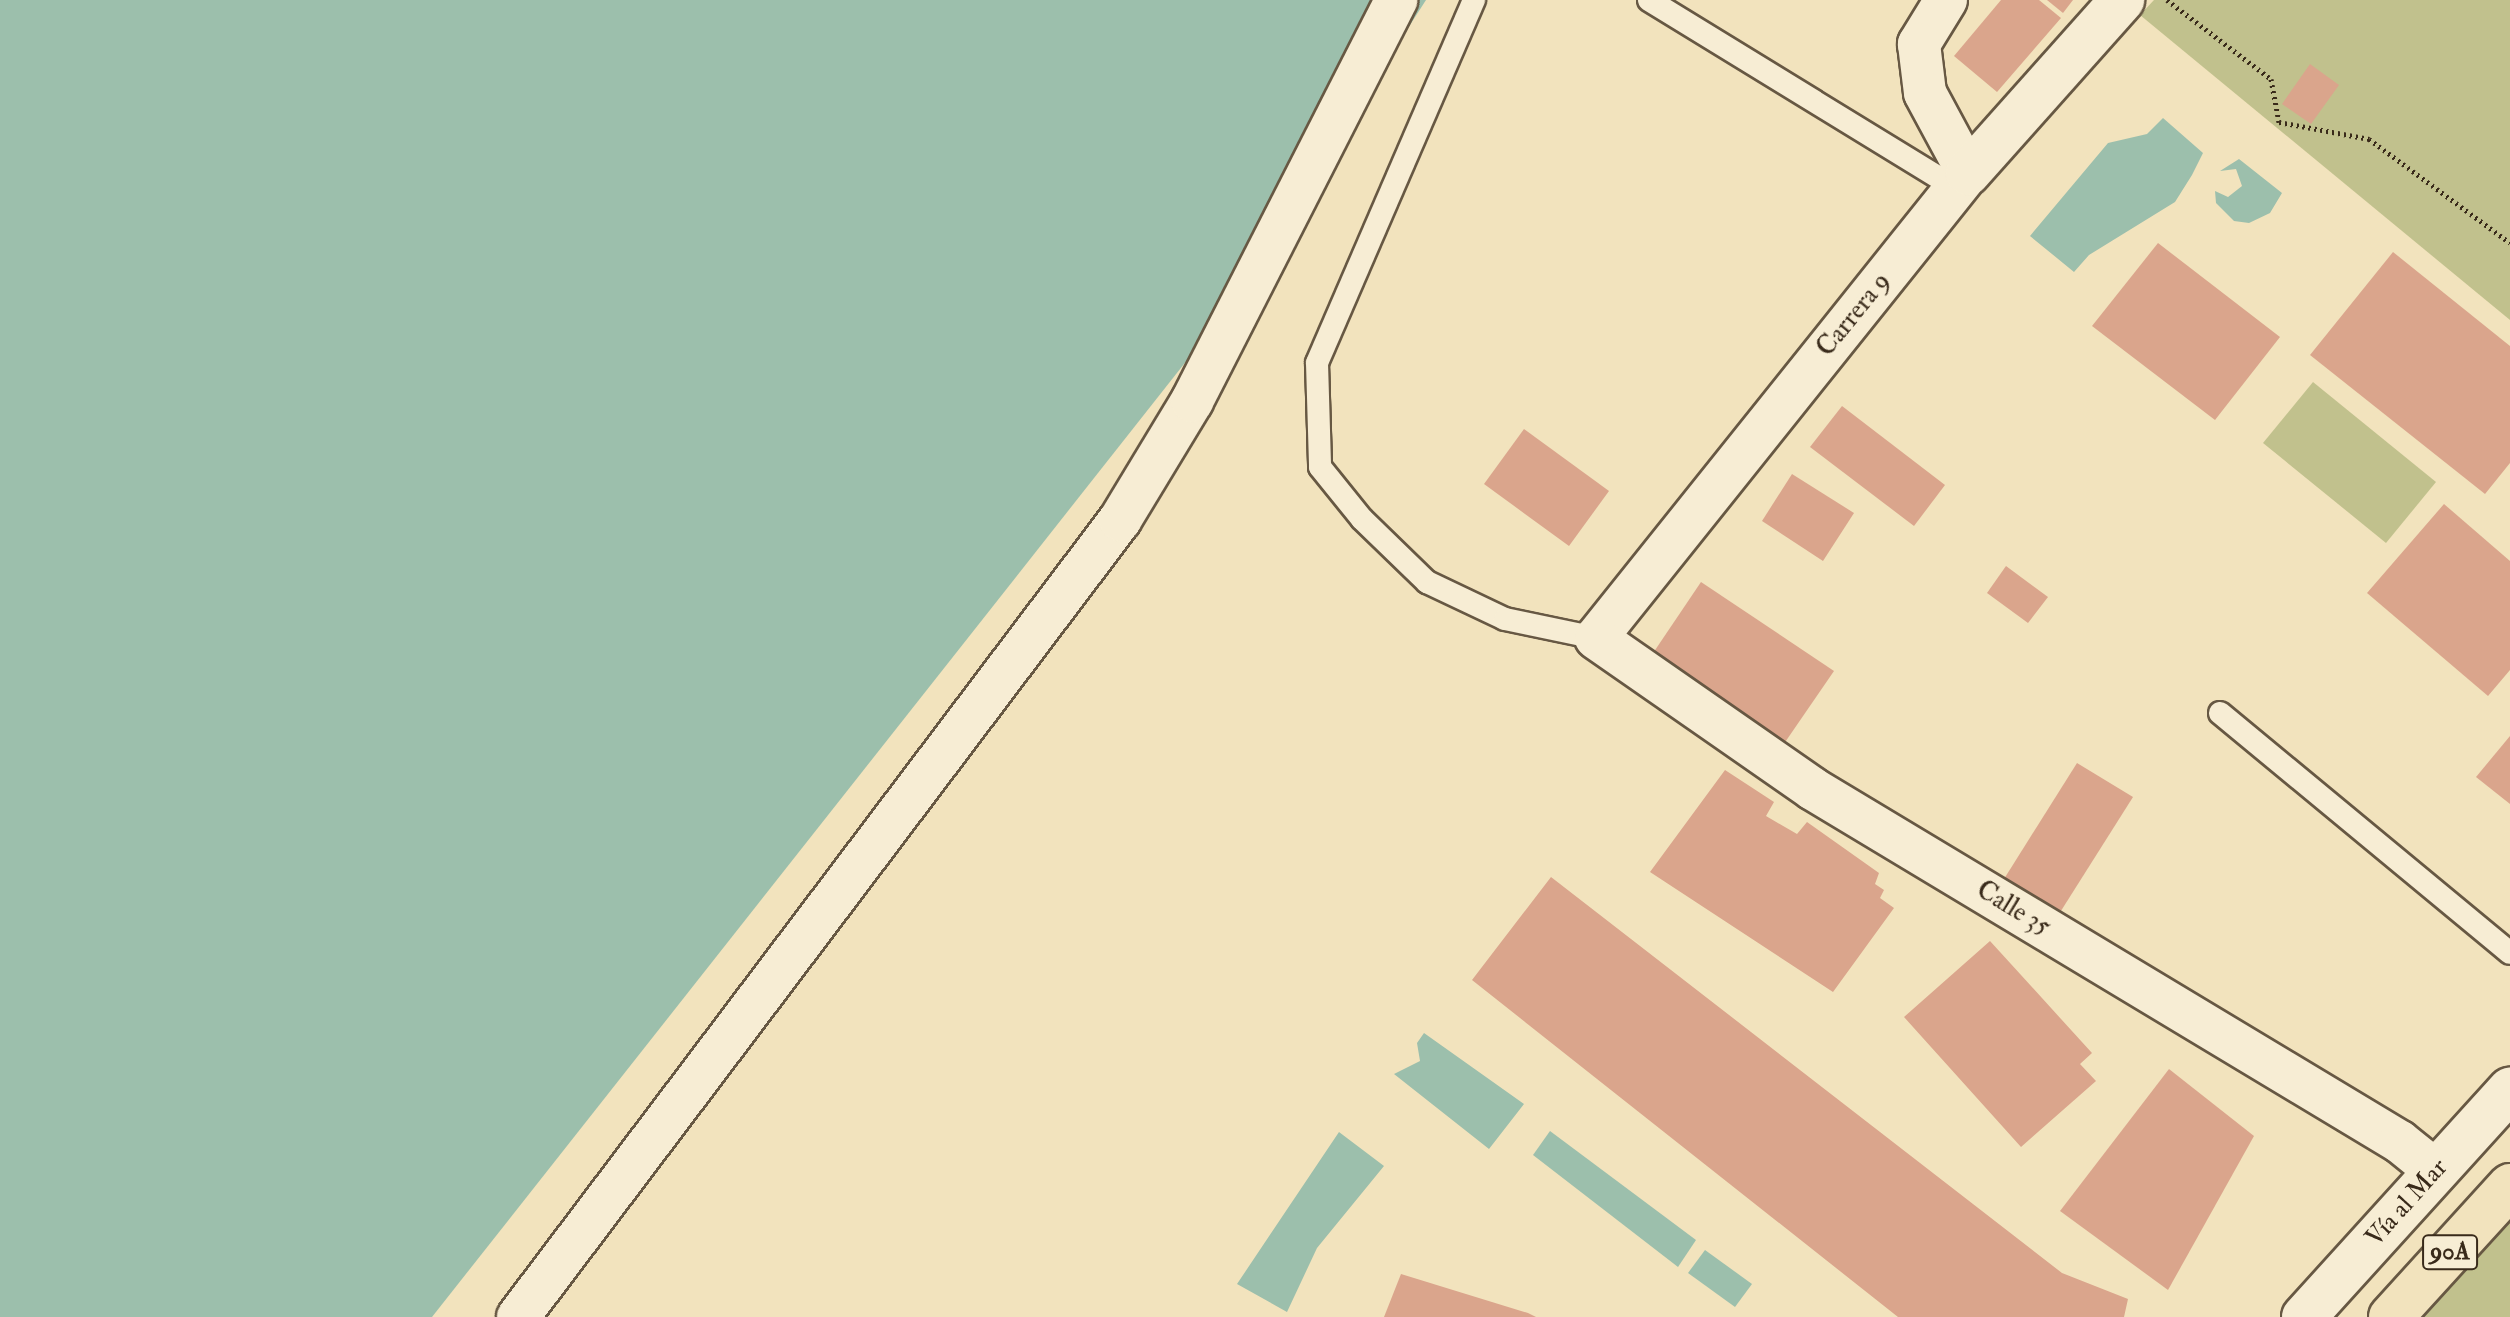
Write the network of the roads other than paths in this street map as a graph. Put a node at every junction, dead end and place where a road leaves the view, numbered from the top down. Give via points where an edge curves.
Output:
1 (1396, 0) edge
2 (1474, 0) edge
3 (1649, 0) edge
4 (1946, 0) edge
5 (2122, 0) edge
6 (1962, 180) junction
7 (1596, 638) junction
8 (2220, 713) dead end
9 (2510, 953) edge
10 (2510, 1090) edge
11 (2436, 1171) junction
12 (2510, 1186) edge
13 (518, 1317) edge
14 (2304, 1317) edge
15 (2391, 1317) edge

1 - 13 street via 1192,401 1120,520
2 - 7 lane via 1317,363 1320,467 1362,519 1427,582 1505,619
3 - 6 lane
4 - 6 street via 1919,44 1923,81
5 - 6 main road, Carrera 9
6 - 7 street, Carrera 9
7 - 11 street, Calle 35 via 1813,789 2400,1142
8 - 9 lane
10 - 11 main road, Vía al Mar
11 - 14 main road, Vía al Mar
12 - 15 highway, 90A

